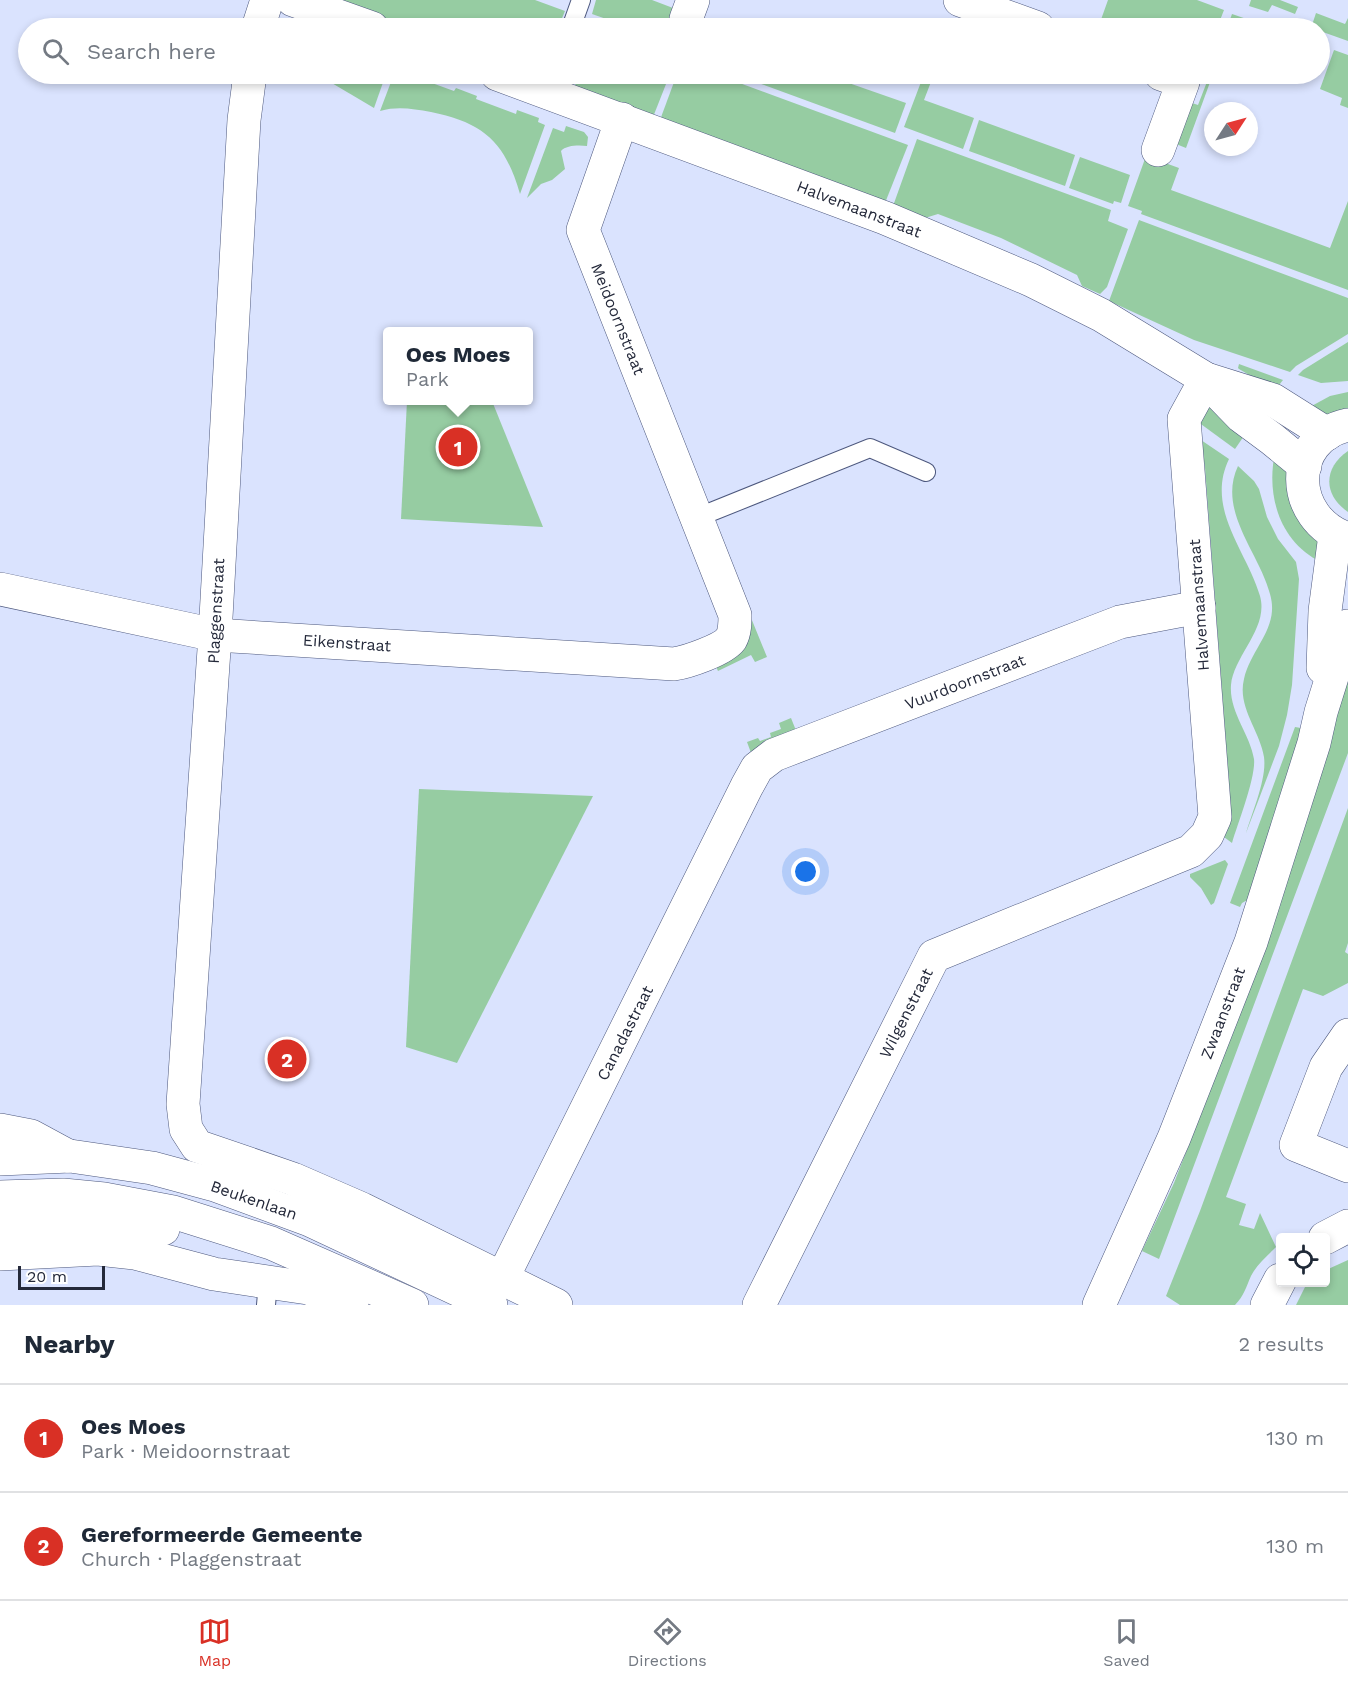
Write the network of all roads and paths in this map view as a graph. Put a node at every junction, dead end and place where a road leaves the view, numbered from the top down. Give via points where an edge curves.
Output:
1 (267, 0) edge
2 (581, 0) edge
3 (960, 0) edge
4 (307, 2) edge
5 (261, 18) edge
6 (347, 18) edge
7 (575, 18) edge
8 (1010, 18) edge
9 (249, 84) edge
10 (554, 84) edge
11 (1182, 84) edge
12 (622, 119) junction
13 (1158, 150) dead end
14 (1206, 379) junction
15 (1337, 429) edge
16 (1305, 466) junction
17 (926, 472) dead end
18 (696, 518) junction
19 (1342, 537) edge
20 (0, 589) edge
21 (1199, 607) junction
22 (1348, 626) edge
23 (215, 635) junction
24 (697, 657) joint
25 (1321, 712) junction
26 (747, 786) joint
27 (1207, 835) joint
28 (1348, 1035) edge
29 (0, 1130) edge
30 (196, 1146) joint
31 (70, 1156) junction
32 (0, 1159) edge
33 (1348, 1166) edge
34 (0, 1197) edge
35 (1348, 1226) edge
36 (0, 1229) edge
37 (236, 1233) junction
38 (1330, 1235) edge
39 (1348, 1242) edge
40 (1330, 1249) edge
41 (0, 1254) edge
42 (1277, 1287) edge
43 (496, 1292) edge
44 (267, 1294) edge
45 (352, 1305) edge
46 (412, 1305) edge
47 (556, 1305) edge
48 (759, 1305) edge
49 (1100, 1305) edge
50 (1267, 1305) edge

1 - 5 street
2 - 7 lane
3 - 8 street
4 - 6 street
9 - 23 street, Plaggenstraat
10 - 12 street, Halvemaanstraat
11 - 13 street
12 - 14 street, Halvemaanstraat via 885,218 1031,280 1101,315
12 - 18 street, Meidoornstraat via 583,230
14 - 15 street, Halvemaanstraat via 1273,400
14 - 16 street, Halvemaanstraat via 1241,416
14 - 21 street, Halvemaanstraat via 1184,419
15 - 16 street via 1312,449
16 - 19 street via 1302,482 1311,513
17 - 18 lane via 870,448
18 - 24 street, Meidoornstraat via 735,623 728,642
19 - 25 street, Zwaanstraat via 1325,611
20 - 23 street, Eikenstraat
21 - 26 street, Vuurdoornstraat via 1120,622 785,751 761,763
21 - 27 street, Halvemaanstraat via 1215,817
22 - 25 street, Zwaanstraat
23 - 24 street, Eikenstraat via 674,664
23 - 30 street, Plaggenstraat via 183,1104 186,1129
25 - 49 street, Zwaanstraat via 1251,942 1174,1138
26 - 43 street, Canadastraat
27 - 48 street, Wilgenstraat via 1191,850 934,956
28 - 33 street via 1326,1067 1296,1144
29 - 31 street via 31,1136
30 - 43 street, Beukenlaan via 293,1179 362,1209
31 - 32 street, Beukenlaan
31 - 43 street, Beukenlaan via 152,1168 250,1196
34 - 37 street via 63,1195 104,1199 173,1212
35 - 38 street
36 - 37 street via 97,1224
37 - 46 street via 292,1252
39 - 40 street
41 - 44 street via 98,1249 135,1253 214,1274
42 - 50 street
43 - 47 street, Beukenlaan
44 - 45 street via 308,1288

